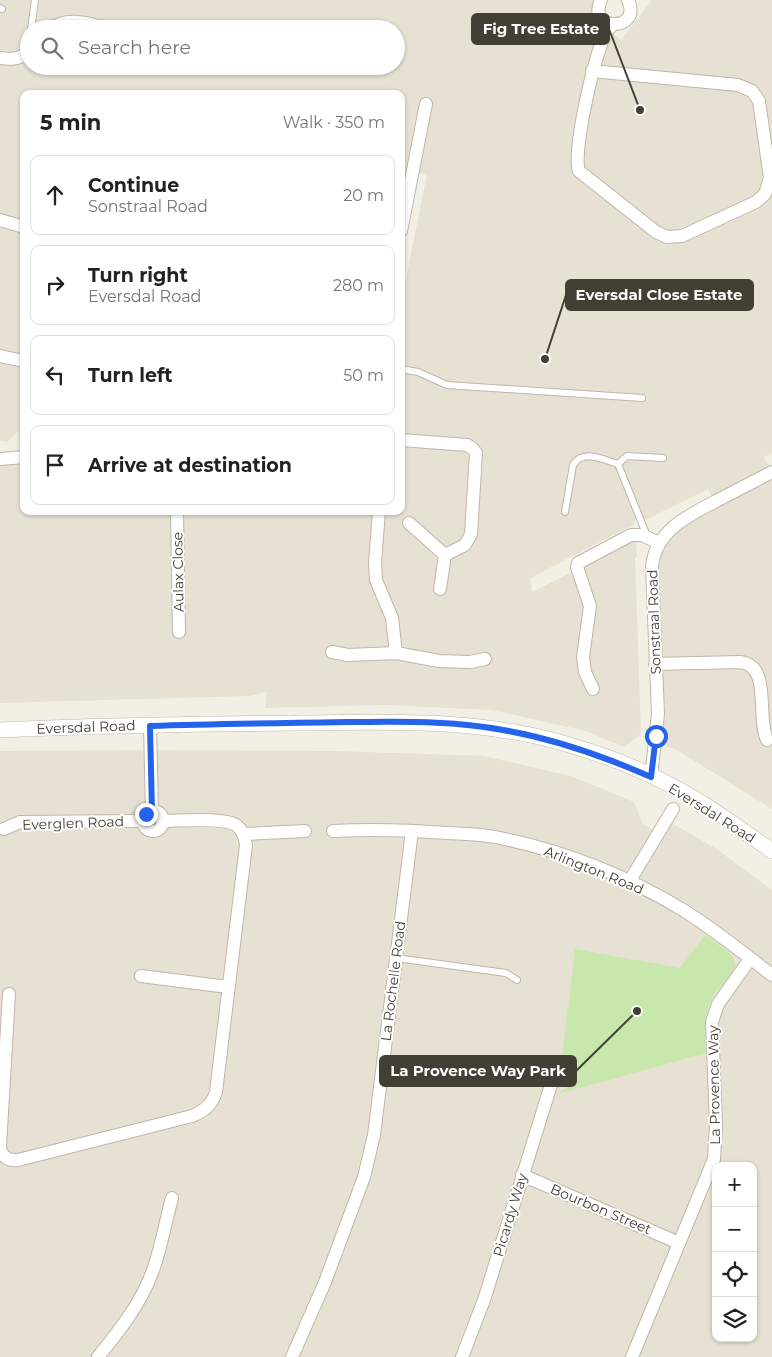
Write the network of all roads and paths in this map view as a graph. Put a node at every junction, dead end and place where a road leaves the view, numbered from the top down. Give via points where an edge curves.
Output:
1 (35, 0) edge
2 (601, 0) edge
3 (631, 3) edge
4 (32, 20) edge
5 (614, 24) junction
6 (20, 57) edge
7 (0, 58) edge
8 (592, 71) junction
9 (426, 104) dead end
10 (405, 211) edge
11 (0, 220) edge
12 (20, 226) edge
13 (0, 356) edge
14 (20, 360) edge
15 (405, 370) edge
16 (642, 398) dead end
17 (405, 440) edge
18 (20, 457) edge
19 (663, 458) dead end
20 (0, 459) edge
21 (618, 464) junction
22 (772, 472) edge
23 (565, 512) dead end
24 (177, 515) edge
25 (378, 515) edge
26 (409, 522) dead end
27 (653, 540) junction
28 (445, 555) junction
29 (440, 589) dead end
30 (179, 632) dead end
31 (332, 652) dead end
32 (396, 653) junction
33 (485, 659) dead end
34 (656, 664) junction
35 (593, 689) dead end
36 (150, 726) junction
37 (0, 730) edge
38 (766, 740) dead end
39 (651, 777) junction
40 (673, 809) dead end
41 (152, 812) junction
42 (143, 821) junction
43 (162, 821) junction
44 (4, 829) dead end
45 (412, 830) junction
46 (305, 831) dead end
47 (333, 831) dead end
48 (244, 834) junction
49 (772, 851) edge
50 (630, 882) junction
51 (396, 958) junction
52 (750, 959) junction
53 (772, 975) edge
54 (141, 976) dead end
55 (517, 980) dead end
56 (228, 987) junction
57 (9, 994) dead end
58 (554, 1072) dead end
59 (522, 1175) junction
60 (172, 1198) dead end
61 (679, 1243) junction
62 (98, 1357) edge
63 (292, 1357) edge
64 (462, 1357) edge
65 (632, 1357) edge

1 - 4 lane
2 - 5 street via 601,17 605,22
3 - 5 street via 626,20
5 - 8 street via 606,33
6 - 7 street
8 - 8 street via 576,156 579,171 656,232 667,237 682,236 756,202 765,194 770,178 759,101 752,91 738,85
9 - 10 street
11 - 12 street
13 - 14 street
15 - 16 lane via 447,385
17 - 28 street via 467,445 476,453 470,537 463,546
18 - 20 street
19 - 21 lane via 631,456
21 - 23 lane via 588,456 576,460
21 - 27 lane
22 - 27 street, Sonstraal Road via 684,518
24 - 30 street, Aulax Close
25 - 32 street via 376,580 392,618
26 - 28 street
27 - 34 street, Sonstraal Road
27 - 35 street via 631,535 578,563 589,601 583,657 585,672
28 - 29 street
31 - 32 street via 348,655
32 - 33 street via 439,661
34 - 38 street via 746,662 753,665 761,681 762,724
34 - 39 street, Sonstraal Road via 658,722
36 - 37 street, Eversdal Road
36 - 39 street, Eversdal Road via 359,722 465,724 566,744
36 - 41 street
39 - 49 street, Eversdal Road via 702,803
40 - 50 street
41 - 42 street via 146,814
41 - 43 street via 158,813
42 - 43 street via 147,829 154,831 160,828
42 - 44 street, Everglen Road via 20,822
43 - 48 street via 224,821 235,824
45 - 47 street, Arlington Road
45 - 50 street, Arlington Road via 498,837 562,854
45 - 51 street, La Rochelle Road
46 - 48 street
48 - 56 street via 246,845
50 - 52 street, Arlington Road via 683,910
51 - 55 lane via 506,973
51 - 63 street, La Rochelle Road via 374,1135 364,1177 325,1282
52 - 53 street, Arlington Road
52 - 61 street, La Provence Way via 714,1012 716,1151
54 - 56 street
56 - 57 street via 216,1092 207,1108 192,1116 14,1161 5,1156 0,1146
58 - 59 street, Picardy Way
59 - 61 street, Bourbon Street
59 - 64 street, Picardy Way via 484,1300
60 - 62 street via 157,1257 143,1293 121,1330
61 - 65 street, La Provence Way

